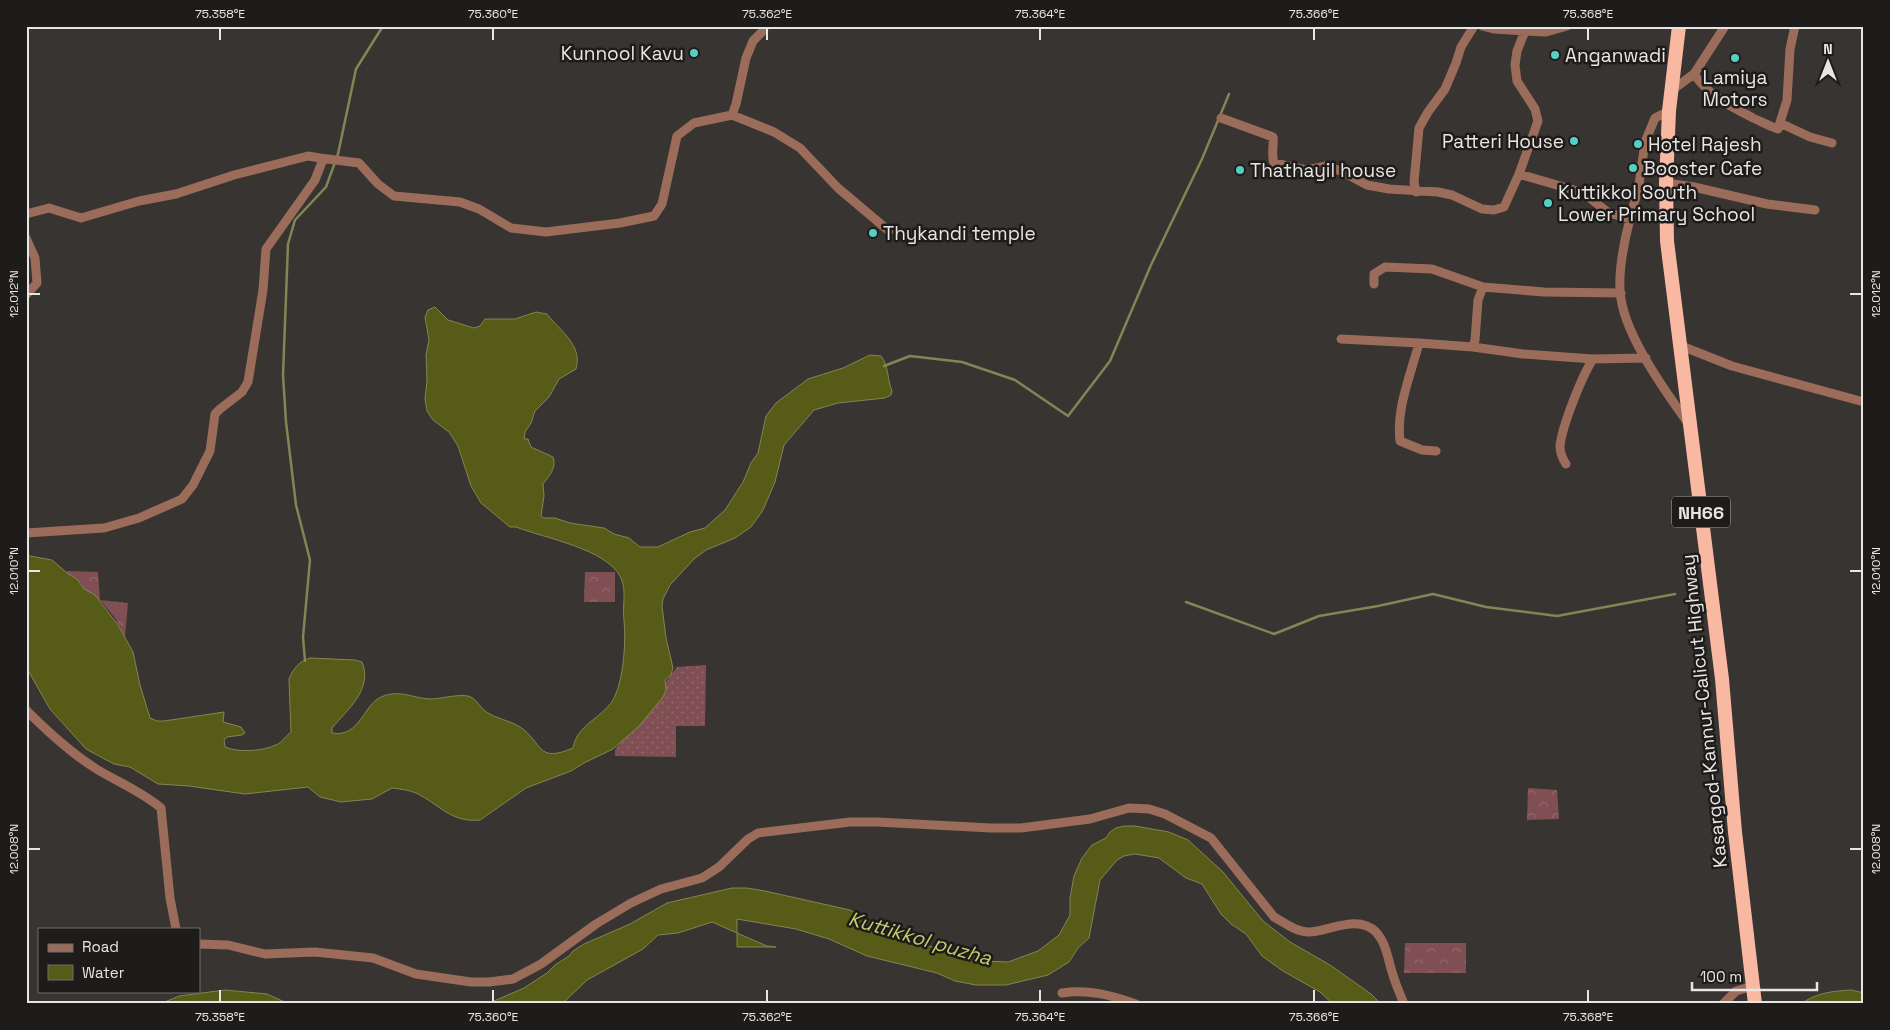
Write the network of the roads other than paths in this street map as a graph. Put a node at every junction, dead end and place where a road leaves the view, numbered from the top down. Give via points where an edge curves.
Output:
1 (765, 26) edge
2 (1474, 26) edge
3 (1482, 26) edge
4 (1567, 26) edge
5 (1679, 26) edge
6 (1726, 26) edge
7 (1795, 26) edge
8 (1525, 31) junction
9 (1694, 74) junction
10 (1672, 90) junction
11 (1669, 111) junction
12 (732, 115) junction
13 (1221, 118) dead end
14 (1780, 124) junction
15 (1832, 143) dead end
16 (323, 159) junction
17 (1520, 174) junction
18 (1666, 182) junction
19 (1416, 192) junction
20 (1816, 210) dead end
21 (26, 214) edge
22 (1630, 219) junction
23 (889, 231) dead end
24 (26, 238) edge
25 (1374, 284) dead end
26 (1483, 287) junction
27 (1621, 293) junction
28 (26, 295) edge
29 (1341, 339) dead end
30 (1419, 343) junction
31 (1679, 345) junction
32 (1473, 347) junction
33 (1646, 358) junction
34 (1594, 359) junction
35 (1864, 402) edge
36 (1690, 425) junction
37 (1436, 451) dead end
38 (1566, 464) dead end
39 (26, 533) edge
40 (26, 710) edge
41 (176, 928) edge
42 (200, 944) edge
43 (1062, 993) dead end
44 (1754, 996) edge
45 (1136, 1004) edge
46 (1404, 1004) edge
47 (1723, 1004) edge

1 - 12 street via 753,41 746,58
2 - 19 street via 1461,47 1445,89 1419,128
3 - 8 street
4 - 8 street via 1546,32
5 - 10 highway, Kasargod-Kannur-Calicut Highway / NH66
6 - 9 street
7 - 14 street via 1787,100
8 - 17 street via 1517,52 1517,81 1535,109 1538,121
9 - 10 street
9 - 14 street via 1700,84 1728,106 1768,126 1778,129
10 - 11 highway, Kasargod-Kannur-Calicut Highway / NH66
11 - 18 highway, Kasargod-Kannur-Calicut Highway / NH66
11 - 22 street via 1655,118 1645,142
12 - 16 street via 694,123 677,136 662,204 654,216 546,232 511,228 460,202 394,196 359,164
12 - 23 street via 774,132 800,148 838,188
13 - 19 street via 1273,137 1274,163 1307,170 1326,166 1367,185
14 - 15 street
16 - 21 street via 308,156 81,218 49,208
16 - 39 street via 315,180 266,248 263,290 248,382 242,392 216,414 210,451 182,499 152,513 104,528
17 - 19 street via 1504,207 1494,210 1482,209 1452,195
17 - 22 street via 1574,190 1609,213
18 - 20 street via 1767,204
18 - 31 highway, Kasargod-Kannur-Calicut Highway / NH66 via 1668,241
22 - 27 street via 1623,252
24 - 28 street via 35,258 37,282
25 - 26 street via 1374,274 1385,267 1432,269
26 - 27 street
26 - 32 street via 1478,300
27 - 33 street via 1631,332
29 - 30 street
30 - 32 street
30 - 37 street via 1400,419 1400,441 1422,450
31 - 35 street via 1732,366
31 - 36 highway, Kasargod-Kannur-Calicut Highway / NH66
32 - 34 street
33 - 34 street
33 - 36 street
34 - 38 street via 1585,373 1562,435 1561,456
36 - 44 highway, Kasargod-Kannur-Calicut Highway / NH66 via 1722,679
40 - 41 street via 79,757 161,808
42 - 46 street via 265,954 315,952 373,958 416,974 470,982 513,979 541,964 631,903 661,889 702,878 758,833 850,822 1022,828 1090,819 1139,808 1165,814 1211,838 1274,917 1292,928 1309,932 1361,924 1376,932 1388,953 1392,975
43 - 45 street via 1107,994
44 - 47 street via 1736,992

